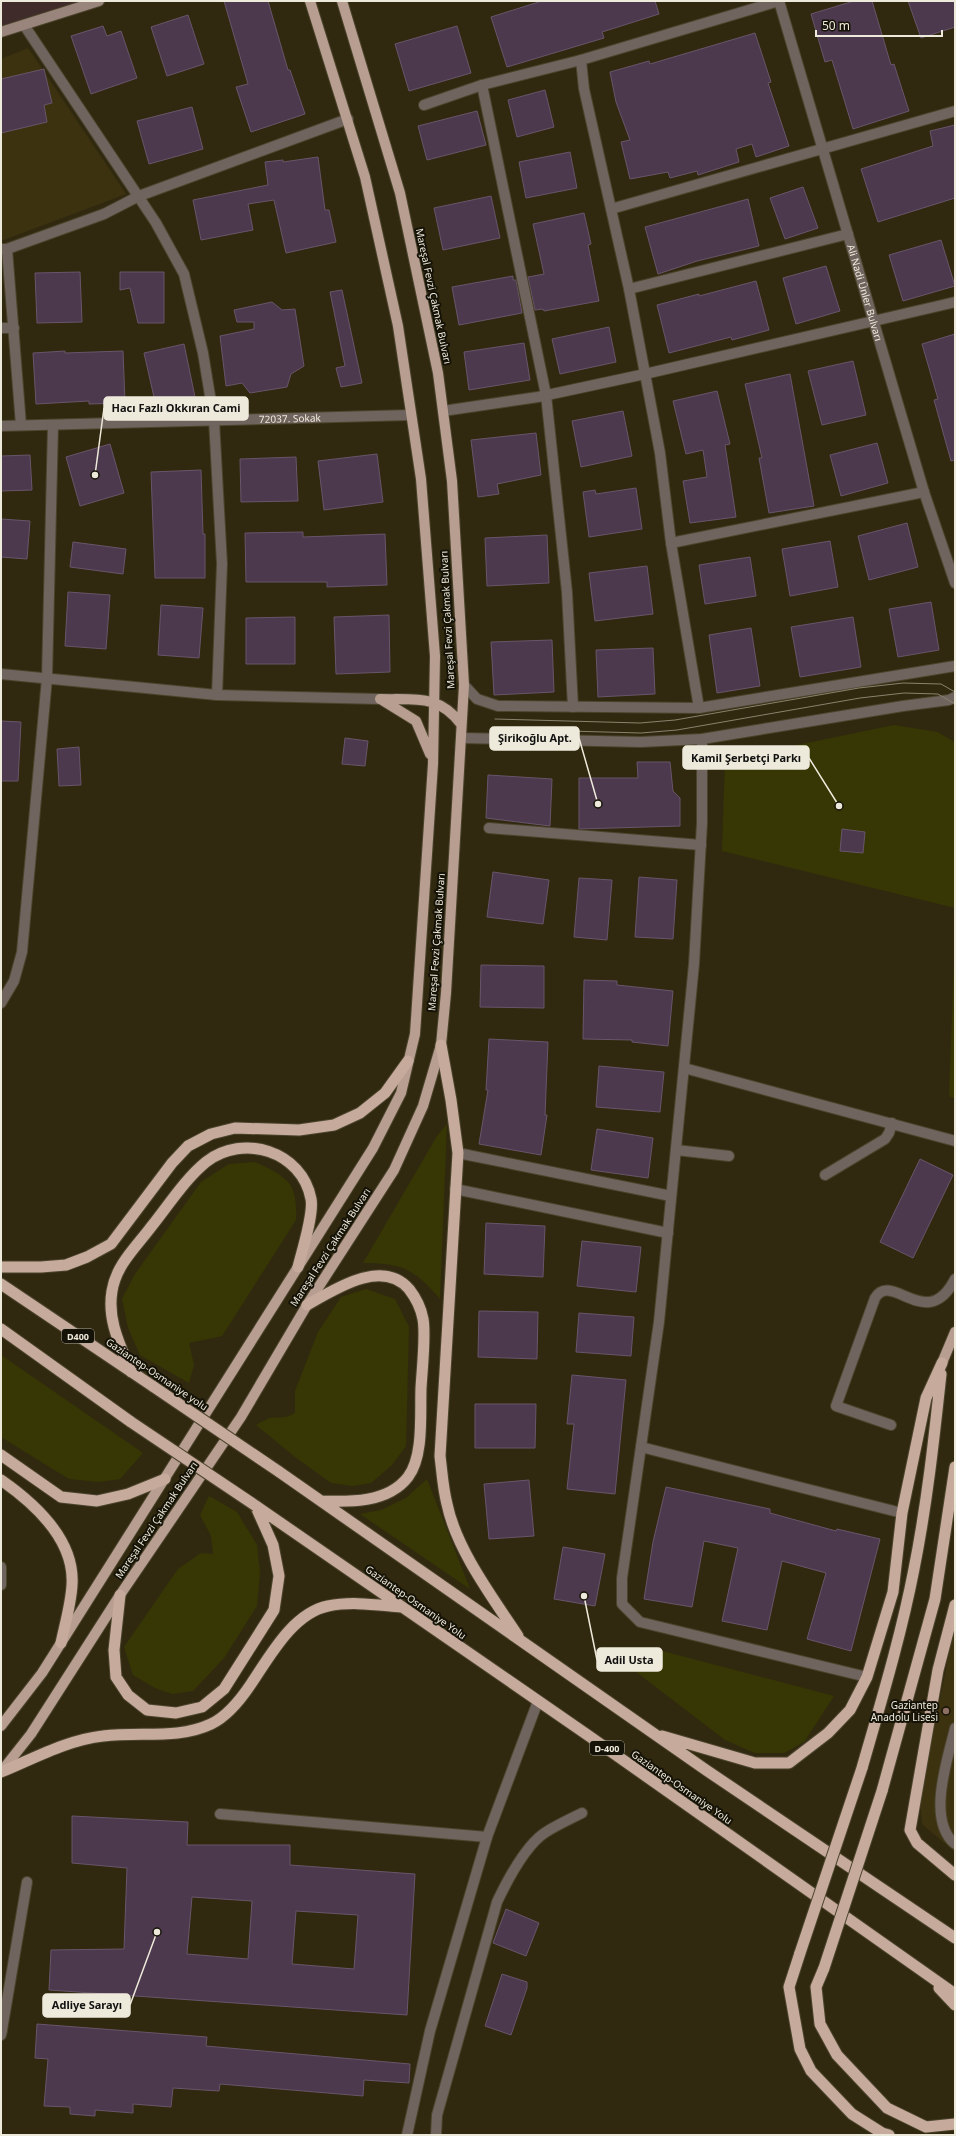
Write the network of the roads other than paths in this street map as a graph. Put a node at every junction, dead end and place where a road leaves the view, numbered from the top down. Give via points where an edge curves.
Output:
1 (99, 1) edge
2 (310, 1) edge
3 (342, 1) edge
4 (779, 1) edge
5 (80, 4) edge
6 (24, 25) junction
7 (1, 32) edge
8 (581, 60) junction
9 (482, 85) junction
10 (424, 105) dead end
11 (955, 111) edge
12 (348, 119) junction
13 (823, 150) junction
14 (139, 196) junction
15 (611, 209) junction
16 (848, 234) junction
17 (4, 249) edge
18 (629, 289) junction
19 (955, 302) edge
20 (874, 321) junction
21 (1, 328) edge
22 (14, 328) junction
23 (645, 374) junction
24 (546, 395) junction
25 (443, 411) junction
26 (412, 415) junction
27 (214, 420) junction
28 (21, 425) junction
29 (52, 425) junction
30 (1, 426) edge
31 (924, 492) junction
32 (671, 543) junction
33 (955, 583) edge
34 (955, 666) edge
35 (1, 674) edge
36 (47, 678) junction
37 (464, 685) junction
38 (216, 695) junction
39 (955, 697) edge
40 (380, 699) junction
41 (434, 701) junction
42 (573, 707) junction
43 (700, 708) junction
44 (462, 724) junction
45 (461, 738) junction
46 (702, 739) junction
47 (433, 764) junction
48 (489, 828) dead end
49 (701, 846) junction
50 (1, 1003) edge
51 (441, 1045) junction
52 (408, 1061) junction
53 (684, 1068) junction
54 (892, 1123) junction
55 (955, 1141) edge
56 (676, 1150) junction
57 (458, 1153) junction
58 (729, 1156) dead end
59 (825, 1175) dead end
60 (456, 1189) junction
61 (671, 1196) junction
62 (668, 1233) junction
63 (1, 1266) edge
64 (298, 1268) junction
65 (955, 1279) edge
66 (1, 1284) edge
67 (307, 1304) junction
68 (1, 1329) edge
69 (955, 1332) edge
70 (942, 1363) junction
71 (131, 1372) junction
72 (891, 1425) dead end
73 (641, 1447) junction
74 (1, 1455) edge
75 (955, 1467) edge
76 (164, 1479) junction
77 (1, 1480) edge
78 (321, 1501) junction
79 (256, 1506) junction
80 (902, 1513) junction
81 (1, 1567) edge
82 (1, 1586) edge
83 (120, 1595) junction
84 (955, 1605) edge
85 (403, 1607) junction
86 (522, 1641) junction
87 (61, 1643) junction
88 (867, 1677) junction
89 (538, 1701) junction
90 (1, 1726) edge
91 (955, 1728) edge
92 (653, 1733) junction
93 (1, 1772) edge
94 (582, 1813) dead end
95 (220, 1814) dead end
96 (487, 1837) junction
97 (955, 1844) edge
98 (955, 1875) edge
99 (27, 1882) dead end
100 (955, 1938) edge
101 (925, 1973) junction
102 (955, 1994) edge
103 (955, 2005) edge
104 (1, 2033) edge
105 (955, 2124) edge
106 (407, 2135) edge
107 (436, 2135) edge
108 (889, 2135) edge

1 - 5 main road
2 - 12 main road, Mareşal Fevzi Çakmak Bulvarı
3 - 25 main road, Mareşal Fevzi Çakmak Bulvarı via 400,193 438,372
4 - 8 street
4 - 13 street, Ali Nadi Ünler Bulvarı
5 - 6 main road
6 - 7 main road
6 - 14 street
8 - 9 street
8 - 15 street via 584,90
9 - 10 street
9 - 24 street
11 - 13 street
12 - 14 street
12 - 26 main road, Mareşal Fevzi Çakmak Bulvarı via 365,177 398,326
13 - 15 street
13 - 16 street, Ali Nadi Ünler Bulvarı
14 - 17 street via 104,214
14 - 27 street via 184,274 203,353
15 - 18 street
16 - 18 street
16 - 20 street, Ali Nadi Ünler Bulvarı
17 - 22 street
18 - 23 street
19 - 20 street
20 - 23 street
20 - 31 street, Ali Nadi Ünler Bulvarı
21 - 22 street
22 - 28 street
23 - 24 street
23 - 32 street via 660,453
24 - 25 street
24 - 42 street via 567,592
25 - 37 main road, Mareşal Fevzi Çakmak Bulvarı via 452,480
26 - 27 street, 72037. Sokak
26 - 41 main road, Mareşal Fevzi Çakmak Bulvarı via 421,479 435,656
27 - 29 street, 72037. Sokak
27 - 38 street via 222,564
28 - 29 street, 72037. Sokak
28 - 30 street, 72037. Sokak
29 - 36 street
31 - 32 street
31 - 33 street, Ali Nadi Ünler Bulvarı
32 - 43 street
34 - 43 street
35 - 36 street
36 - 38 street
36 - 50 street via 22,952 14,981
37 - 42 street via 477,699 498,706
37 - 44 main road, Mareşal Fevzi Çakmak Bulvarı
38 - 40 street
39 - 46 street
40 - 41 main road
40 - 47 main road via 416,721
41 - 44 main road via 453,712
41 - 47 main road, Mareşal Fevzi Çakmak Bulvarı
42 - 43 street
44 - 45 main road, Mareşal Fevzi Çakmak Bulvarı
45 - 46 street via 642,742
45 - 51 main road, Mareşal Fevzi Çakmak Bulvarı
46 - 49 street
47 - 52 main road, Mareşal Fevzi Çakmak Bulvarı via 415,1034
48 - 49 street
49 - 53 street via 694,964
51 - 57 highway
51 - 67 main road, Mareşal Fevzi Çakmak Bulvarı via 424,1106 394,1170
52 - 63 highway via 385,1093 360,1113 334,1125 299,1130 235,1128 211,1134 188,1146 172,1163 111,1244 87,1257 66,1265
52 - 64 main road, Mareşal Fevzi Çakmak Bulvarı via 401,1093 373,1148
53 - 54 street
53 - 56 street
54 - 55 street
54 - 59 street via 885,1139
56 - 58 street
56 - 61 street
57 - 60 highway
57 - 61 street
60 - 62 street
60 - 86 highway via 440,1456 447,1505 464,1551
61 - 62 street
62 - 73 street via 659,1322
64 - 71 highway via 311,1200 304,1179 293,1165 275,1152 251,1147 226,1151 206,1162 119,1268 112,1290 110,1315
64 - 76 main road, Mareşal Fevzi Çakmak Bulvarı
65 - 72 street via 948,1292 933,1302 922,1302 889,1290 881,1292 875,1298 836,1406
66 - 71 highway, Gaziantep-Osmaniye yolu / D400
67 - 78 highway via 364,1277 385,1276 403,1283 416,1298 423,1319 418,1456 408,1477 388,1493 356,1502
67 - 83 main road, Mareşal Fevzi Çakmak Bulvarı via 241,1417
68 - 79 highway, bridge via 130,1422
69 - 70 main road
70 - 80 highway via 926,1398
70 - 108 highway, bridge via 931,1467 914,1569 891,1667 862,1768 789,1987 800,2049 811,2071 852,2114
71 - 78 highway, Gaziantep-Osmaniye yolu / D400, bridge
73 - 80 street
73 - 88 street via 622,1578 622,1604 640,1622
74 - 76 highway via 61,1497 97,1501 128,1494
75 - 105 highway, bridge via 935,1599 882,1791 816,1987 820,2024 837,2055 887,2108 926,2127
76 - 87 main road, Mareşal Fevzi Çakmak Bulvarı
77 - 87 highway via 19,1492 46,1519 59,1536 69,1559 72,1584
78 - 86 highway
79 - 83 highway via 273,1545 279,1576 274,1610 224,1688 202,1707 176,1713 147,1710 128,1695 116,1677 114,1650
79 - 85 highway, Gaziantep-Osmaniye Yolu / D-400
80 - 88 highway via 893,1592
81 - 82 street
83 - 93 main road, Mareşal Fevzi Çakmak Bulvarı via 31,1734
84 - 98 highway via 938,1670 910,1830 917,1843
85 - 89 highway, Gaziantep-Osmaniye Yolu / D-400
85 - 93 highway via 356,1603 327,1606 299,1620 276,1647 232,1709 212,1724 190,1732 105,1736 74,1741
86 - 92 highway
87 - 90 main road, Mareşal Fevzi Çakmak Bulvarı via 42,1673
88 - 92 highway via 850,1710 828,1733 789,1763 755,1763
89 - 96 street
89 - 101 highway, Gaziantep-Osmaniye Yolu / D-400
91 - 97 street via 940,1803 944,1827 950,1840
92 - 100 highway
94 - 107 street via 545,1832 521,1859 500,1896 437,2115
95 - 96 street
96 - 106 street via 430,2031
99 - 104 street
101 - 102 highway, Gaziantep-Osmaniye Yolu / D-400
101 - 103 highway

